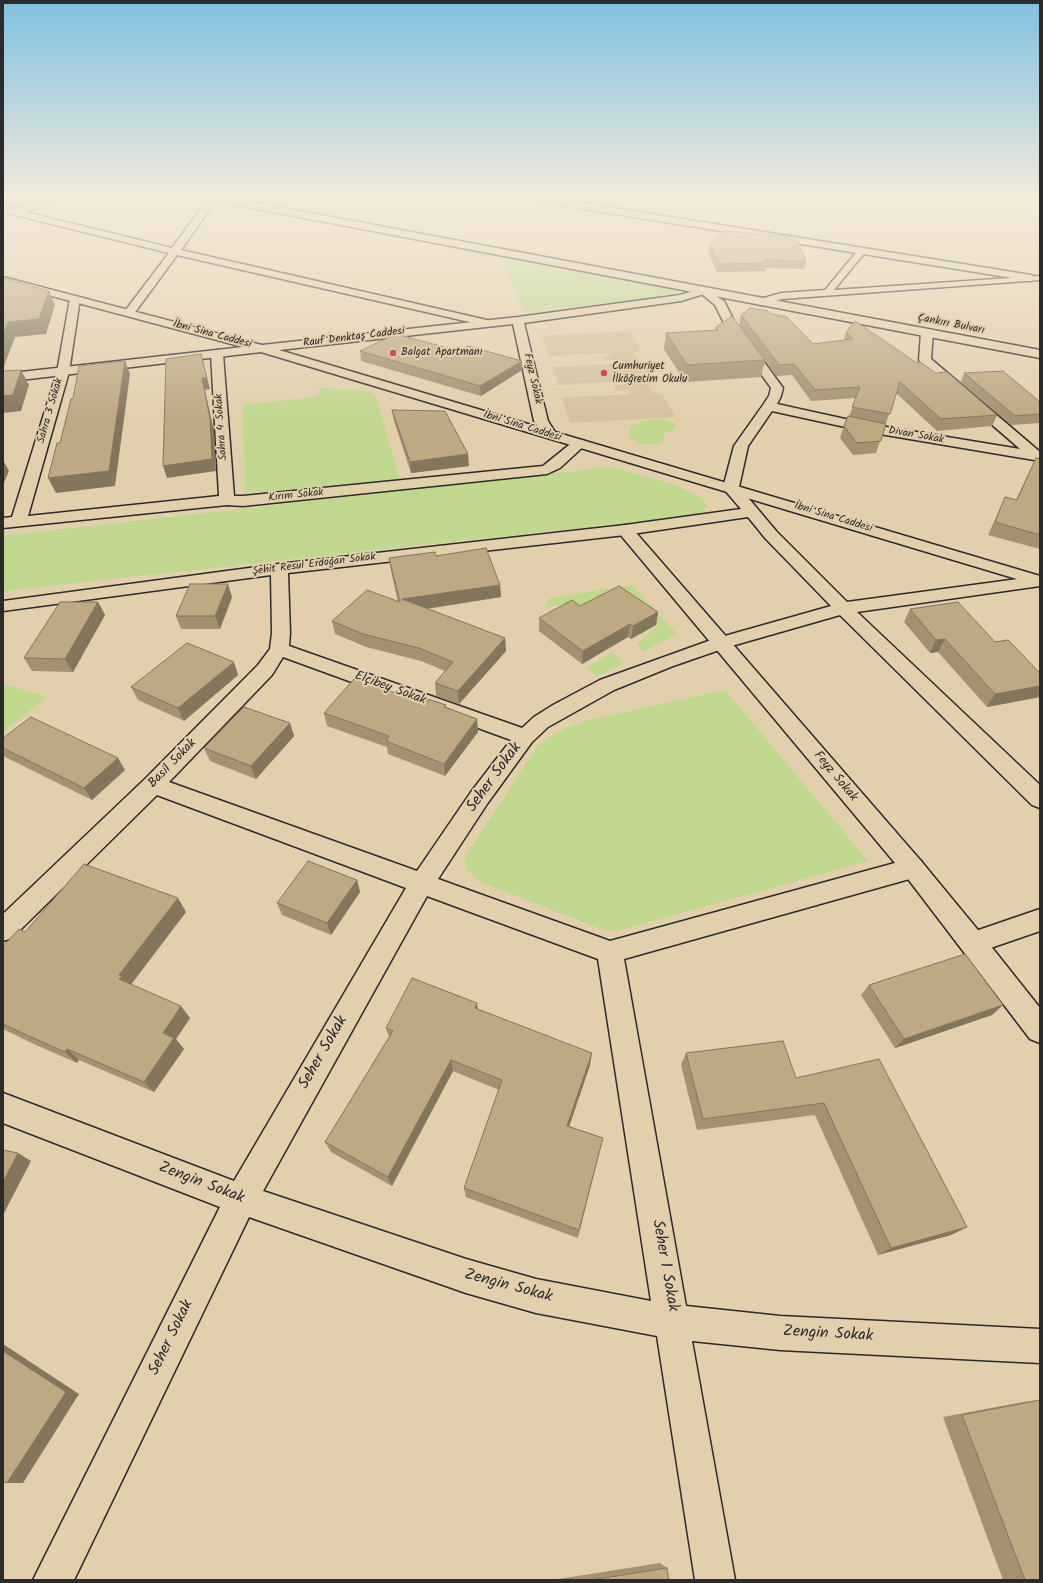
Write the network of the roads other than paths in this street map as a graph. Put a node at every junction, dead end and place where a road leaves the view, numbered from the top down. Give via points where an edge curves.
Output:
1 (158, 273) edge
2 (269, 273) edge
3 (607, 273) edge
4 (844, 273) edge
5 (999, 273) edge
6 (1037, 279) edge
7 (3, 280) edge
8 (703, 291) junction
9 (827, 293) junction
10 (75, 299) junction
11 (760, 302) junction
12 (129, 314) junction
13 (518, 320) junction
14 (487, 323) junction
15 (927, 333) junction
16 (262, 349) junction
17 (216, 354) junction
18 (1040, 354) edge
19 (62, 372) junction
20 (3, 378) edge
21 (769, 406) junction
22 (551, 436) junction
23 (579, 444) junction
24 (1038, 457) edge
25 (731, 488) junction
26 (227, 500) junction
27 (752, 512) junction
28 (19, 521) junction
29 (3, 523) edge
30 (625, 530) junction
31 (279, 569) junction
32 (1040, 581) edge
33 (3, 606) edge
34 (843, 608) junction
35 (721, 644) junction
36 (279, 649) junction
37 (525, 737) junction
38 (153, 785) junction
39 (1040, 799) edge
40 (913, 868) junction
41 (421, 884) junction
42 (1040, 920) edge
43 (3, 930) edge
44 (973, 942) junction
45 (610, 952) junction
46 (1040, 1030) edge
47 (3, 1108) edge
48 (240, 1199) junction
49 (673, 1322) junction
50 (1040, 1346) edge
51 (53, 1580) edge
52 (715, 1580) edge

1 - 12 street
2 - 14 street
3 - 8 street, Çankırı Bulvarı
4 - 9 lane
5 - 6 street
6 - 9 lane
7 - 10 street, İbni Sina Caddesi
8 - 11 street, Çankırı Bulvarı
8 - 13 street, Rauf Denktaş Caddesi via 681,298
8 - 21 street via 720,303 729,321 777,388 776,396
9 - 11 lane via 781,296
10 - 12 street, İbni Sina Caddesi
10 - 19 street, Sahra 3 Sokak
11 - 15 street, Çankırı Bulvarı
12 - 16 street, İbni Sina Caddesi
13 - 14 street, Rauf Denktaş Caddesi
13 - 22 street, Feyz Sokak via 541,421
14 - 16 street, Rauf Denktaş Caddesi
15 - 18 street, Çankırı Bulvarı
15 - 24 street via 925,360
16 - 17 street, Rauf Denktaş Caddesi
16 - 22 street, İbni Sina Caddesi
17 - 19 street, Rauf Denktaş Caddesi
17 - 26 street, Sahra 4 Sokak
19 - 20 street, Rauf Denktaş Caddesi
19 - 28 street, Sahra 3 Sokak
21 - 24 street, Divan Sokak via 868,428
21 - 25 street via 741,446
22 - 23 street, İbni Sina Caddesi
23 - 25 street, İbni Sina Caddesi
23 - 26 street, Kırım Sokak via 547,470 243,501
25 - 27 street
25 - 32 street, İbni Sina Caddesi
26 - 28 street, Kırım Sokak
27 - 30 street, Şehit Resul Erdoğan Sokak
27 - 34 street via 771,535
28 - 29 street, Kırım Sokak
30 - 31 street, Şehit Resul Erdoğan Sokak
30 - 35 street, Feyz Sokak
31 - 33 street, Şehit Resul Erdoğan Sokak
31 - 36 street, Basil Sokak
32 - 34 street, Seher Sokak
34 - 35 street, Seher Sokak
34 - 39 street
35 - 37 street, Seher Sokak via 607,685 541,722
35 - 40 street, Feyz Sokak
36 - 37 street, Elçibey Sokak
36 - 38 street, Basil Sokak via 265,670
37 - 41 street, Seher Sokak via 479,798
38 - 41 street
38 - 43 street, Basil Sokak
40 - 44 street, Feyz Sokak
40 - 45 street
41 - 45 street
41 - 48 street, Seher Sokak
42 - 44 street
44 - 46 street, Feyz Sokak
45 - 49 street, Seher 1 Sokak
47 - 48 street, Zengin Sokak
48 - 49 street, Zengin Sokak via 466,1276 536,1296
48 - 51 street, Seher Sokak
49 - 50 street, Zengin Sokak via 780,1333
49 - 52 street, Seher 1 Sokak

